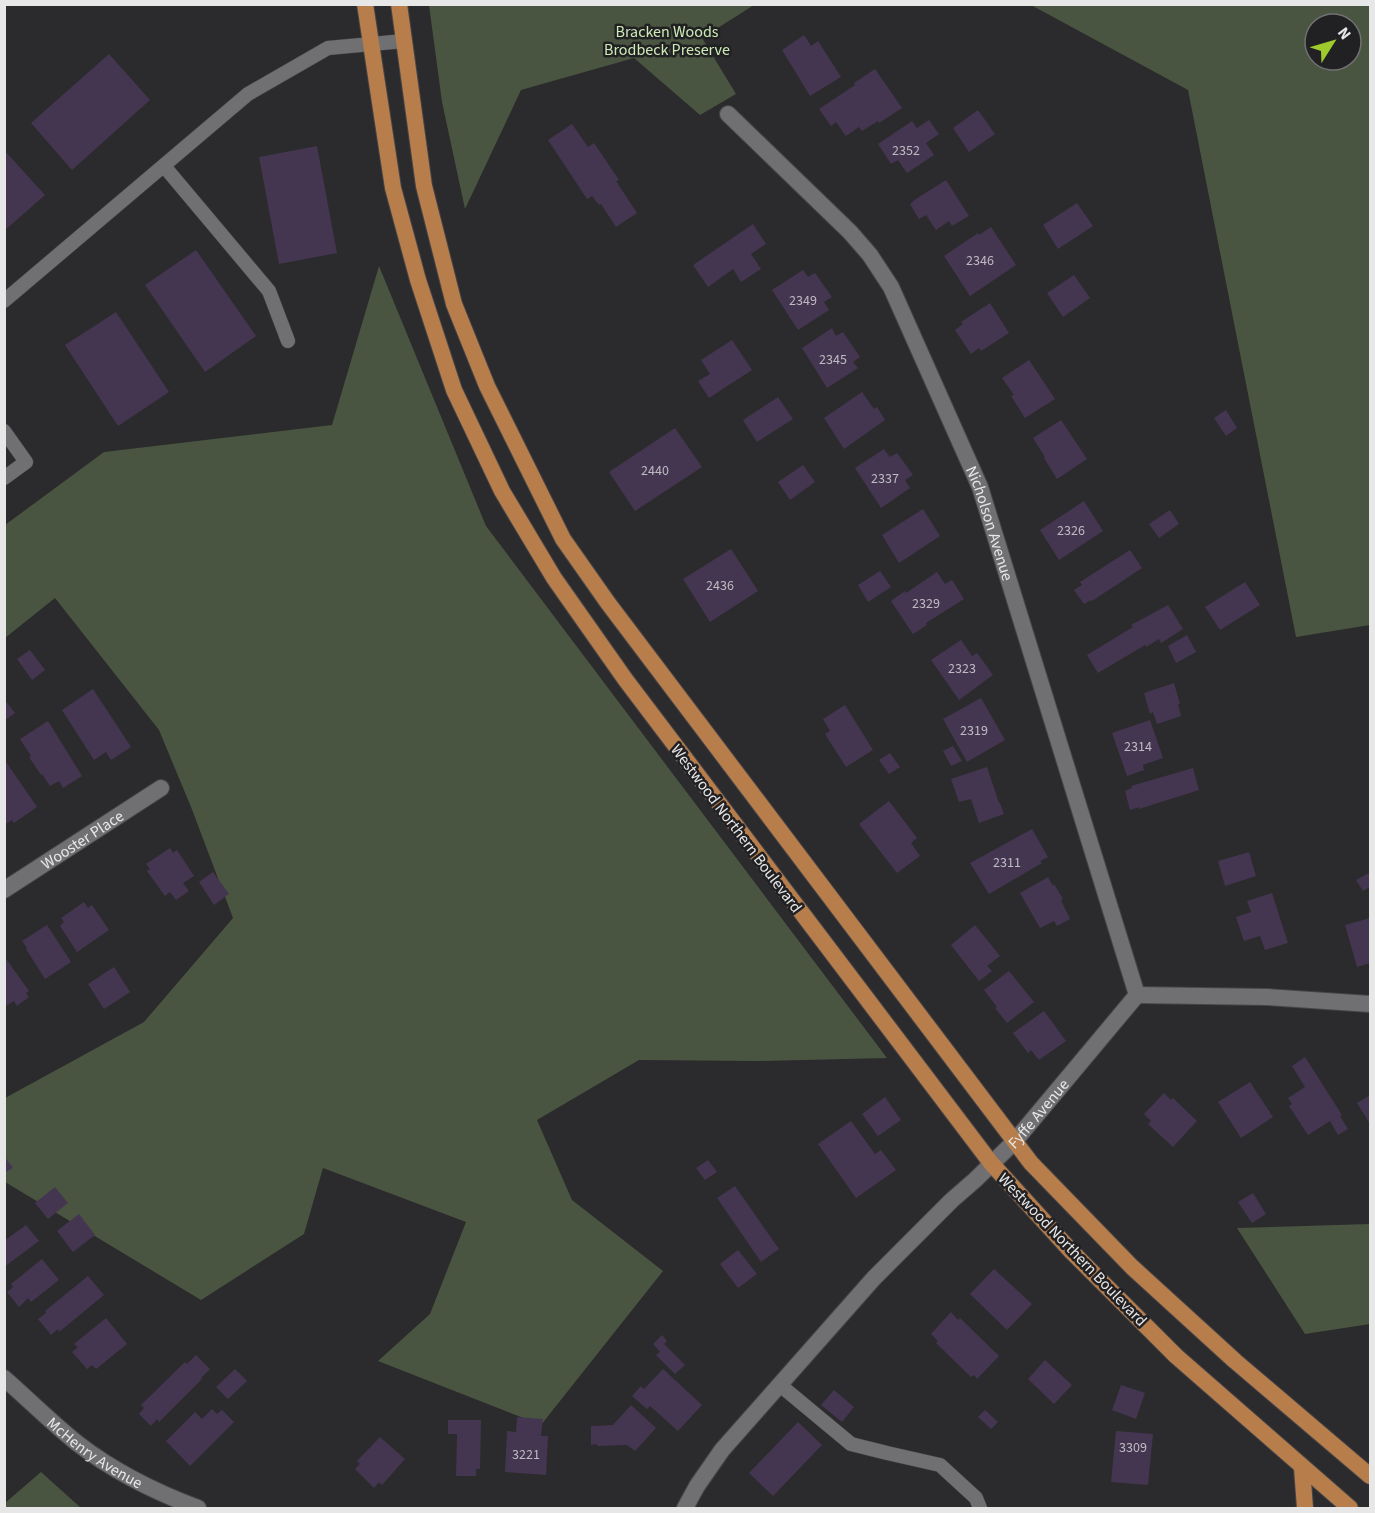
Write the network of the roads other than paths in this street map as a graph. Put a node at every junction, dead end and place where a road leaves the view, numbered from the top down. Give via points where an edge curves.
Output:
1 (365, 4) edge
2 (399, 4) edge
3 (404, 42) junction
4 (371, 44) junction
5 (728, 114) dead end
6 (164, 166) junction
7 (4, 301) edge
8 (288, 340) dead end
9 (4, 431) edge
10 (4, 478) edge
11 (161, 788) dead end
12 (4, 890) edge
13 (1137, 995) junction
14 (1371, 1004) edge
15 (1014, 1142) junction
16 (991, 1163) junction
17 (4, 1378) edge
18 (780, 1385) junction
19 (1302, 1467) junction
20 (1371, 1476) edge
21 (198, 1509) edge
22 (685, 1509) edge
23 (980, 1509) edge
24 (1305, 1509) edge
25 (1350, 1509) edge

1 - 4 main road, Westwood Northern Boulevard
2 - 3 main road, Westwood Northern Boulevard
3 - 4 lane
3 - 15 main road, Westwood Northern Boulevard via 424,186 454,304 487,386 563,539
4 - 6 lane via 328,48 258,88
4 - 16 main road, Westwood Northern Boulevard via 393,188 418,279 454,390 502,491 554,579 625,679
5 - 13 street, Nicholson Avenue via 850,232 891,287 980,487
6 - 7 lane
6 - 8 lane via 269,291
9 - 10 lane via 26,462
11 - 12 street, Wooster Place
13 - 14 street
13 - 15 street, Fyffe Avenue
15 - 16 street, Fyffe Avenue
15 - 20 main road, Westwood Northern Boulevard via 1132,1267
16 - 18 street, Fyffe Avenue via 874,1278
16 - 19 main road, Westwood Northern Boulevard via 1071,1251 1176,1356
17 - 21 street, McHenry Avenue via 77,1443 121,1473
18 - 22 street, Fyffe Avenue via 722,1450
18 - 23 lane via 851,1444 939,1465 976,1498
19 - 24 main road
19 - 25 main road, Westwood Northern Boulevard

